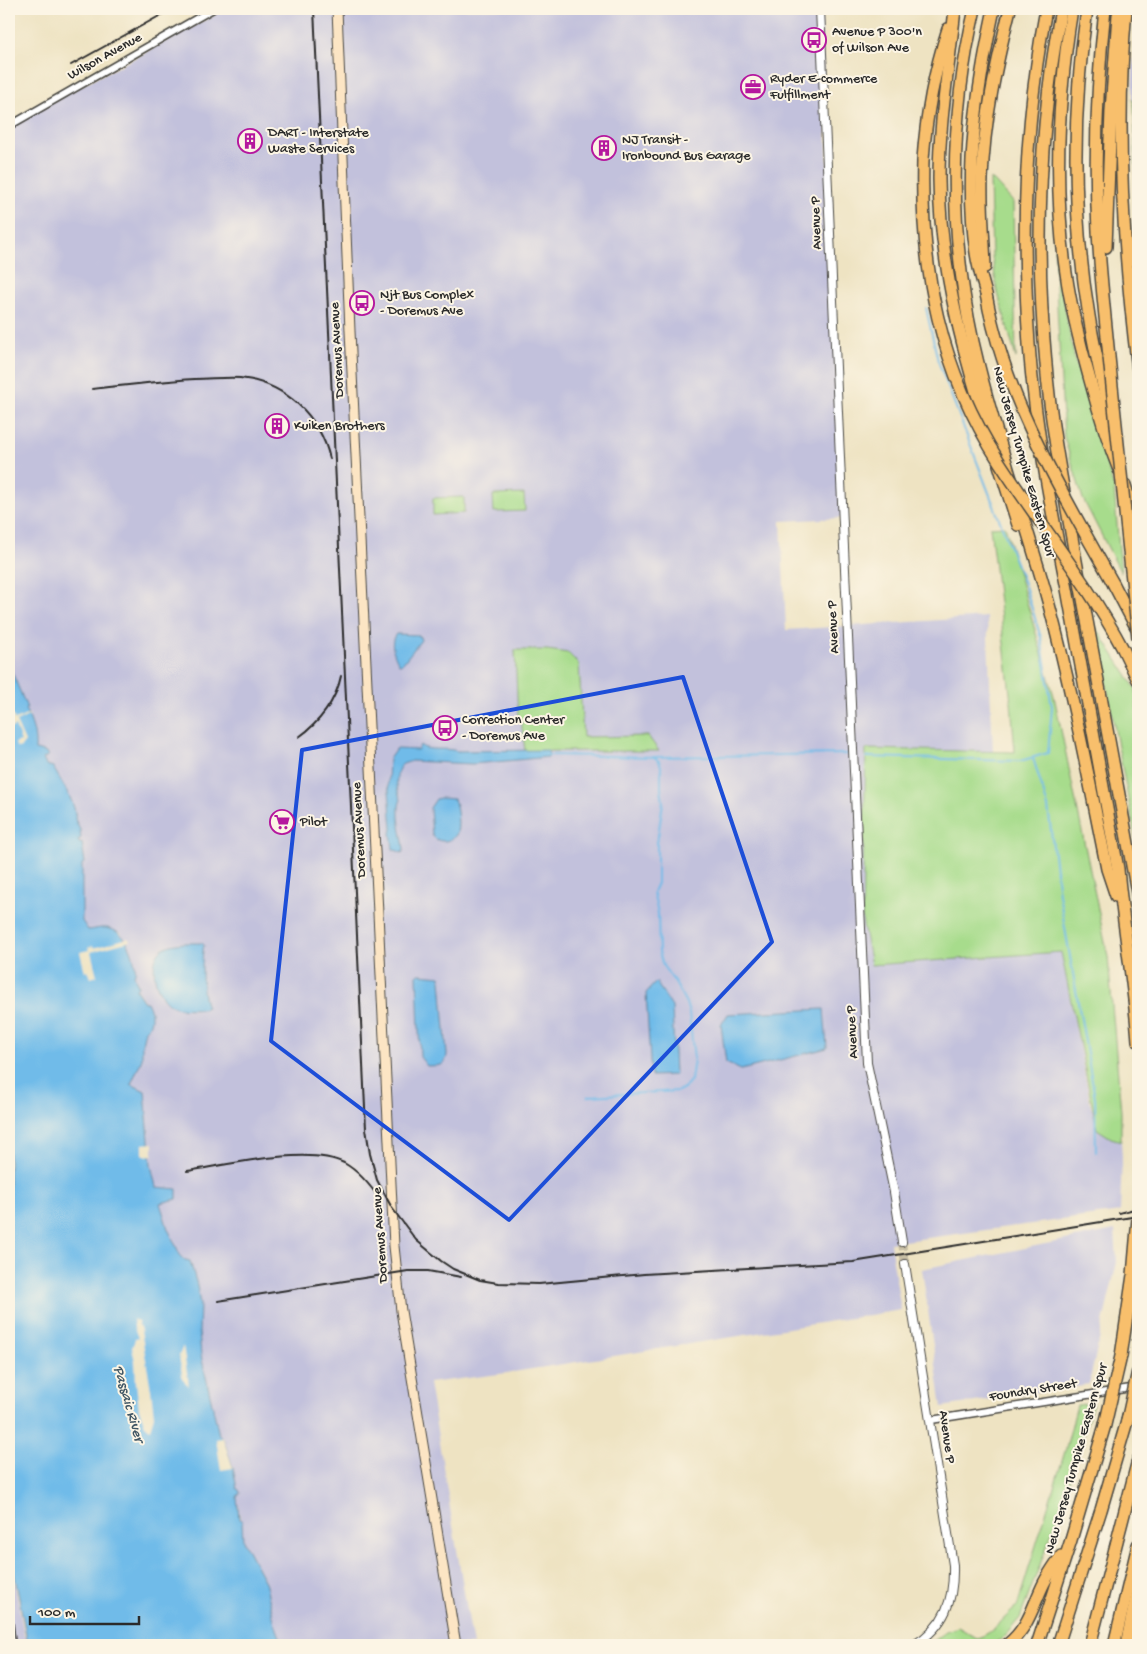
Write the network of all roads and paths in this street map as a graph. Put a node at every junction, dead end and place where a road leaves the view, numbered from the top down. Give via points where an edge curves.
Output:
1 (213, 9) edge
2 (337, 9) edge
3 (820, 9) edge
4 (955, 9) edge
5 (976, 9) edge
6 (994, 9) edge
7 (1010, 9) edge
8 (1046, 9) edge
9 (1061, 9) edge
10 (1072, 9) edge
11 (1087, 9) edge
12 (1105, 9) edge
13 (1119, 9) edge
14 (1126, 9) edge
15 (9, 126) edge
16 (986, 294) junction
17 (1107, 309) junction
18 (1138, 370) edge
19 (1125, 485) junction
20 (1138, 528) edge
21 (1041, 578) junction
22 (1138, 631) edge
23 (1138, 638) edge
24 (1138, 680) edge
25 (1138, 898) edge
26 (1122, 918) junction
27 (1138, 1041) edge
28 (1138, 1218) edge
29 (902, 1242) tunnel mouth
30 (905, 1264) tunnel mouth
31 (1138, 1371) edge
32 (1138, 1387) edge
33 (931, 1420) junction
34 (1138, 1460) edge
35 (1071, 1540) junction
36 (1138, 1545) edge
37 (1138, 1589) edge
38 (9, 1618) edge
39 (12, 1645) edge
40 (456, 1645) edge
41 (914, 1645) edge
42 (1007, 1645) edge
43 (1037, 1645) edge
44 (1058, 1645) edge
45 (1090, 1645) edge
46 (1114, 1645) edge
47 (1126, 1645) edge

1 - 15 street, Wilson Avenue
2 - 40 main road, Doremus Avenue via 394,1246 401,1311
3 - 29 street, Avenue P via 867,1063
4 - 21 highway via 940,146 940,208 946,267 959,334 976,393 1022,538
4 - 24 highway, bridge via 941,50 923,160 927,266 936,312 956,375 999,462 1087,588
5 - 21 highway, New Jersey Turnpike Eastern Spur via 962,79 957,136 955,193 960,259 981,374
6 - 16 highway via 978,97 972,161 976,253
7 - 16 highway via 993,83 984,146 982,207
8 - 26 highway, New Jersey Turnpike Eastern Spur via 1035,79 1028,161 1025,244 1029,345 1042,453 1118,868
9 - 25 highway, New Jersey Turnpike Eastern Spur via 1047,100 1041,188 1041,286 1046,367 1059,464
10 - 19 highway via 1064,64 1059,141 1063,255 1084,359 1108,445
11 - 19 highway via 1077,122 1080,243 1092,339
12 - 17 highway via 1098,85 1096,166 1098,231
13 - 17 highway via 1106,221
14 - 18 highway via 1122,165
16 - 22 highway, bridge via 1002,360 1027,424
17 - 23 highway, bridge via 1111,317 1109,356
19 - 20 highway
21 - 26 highway, New Jersey Turnpike Eastern Spur
26 - 27 highway, New Jersey Turnpike Eastern Spur
28 - 35 highway, New Jersey Turnpike Eastern Spur, bridge via 1120,1356 1105,1425
30 - 33 street, Avenue P
31 - 44 highway, bridge via 1106,1494
32 - 33 street, Foundry Street
33 - 41 street, Avenue P via 953,1565 953,1586 945,1613 933,1630
34 - 45 highway
35 - 42 highway via 1044,1583 1028,1621
35 - 43 highway, New Jersey Turnpike Eastern Spur
36 - 46 highway
37 - 47 highway
38 - 39 street

